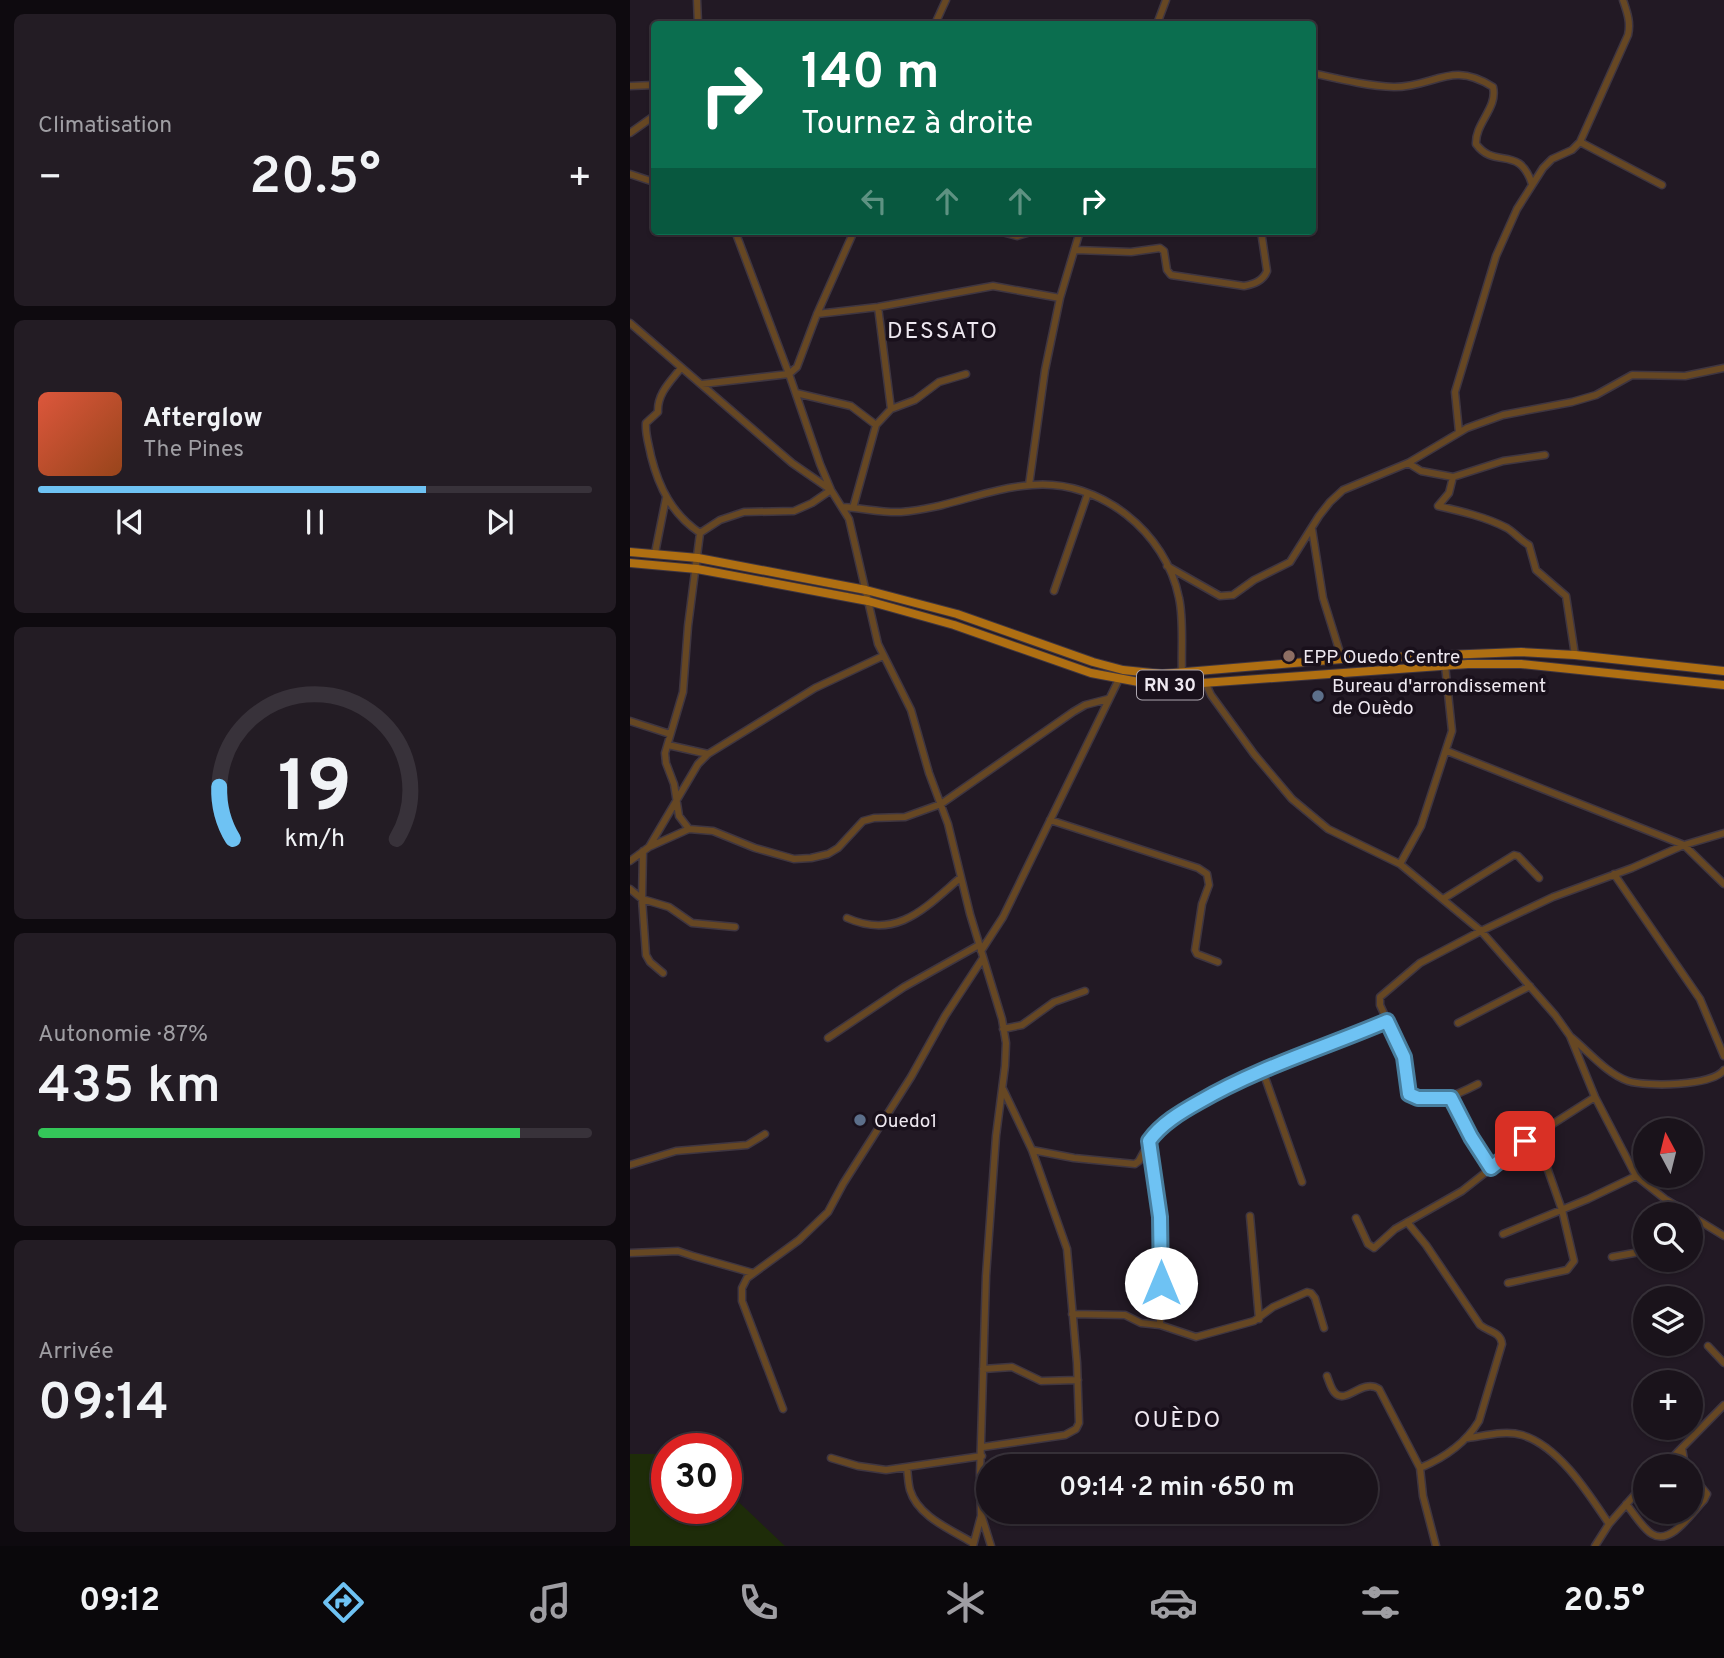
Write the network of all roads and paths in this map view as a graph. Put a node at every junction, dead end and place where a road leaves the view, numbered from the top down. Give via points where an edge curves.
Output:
1 (698, 0) edge
2 (946, 0) edge
3 (1166, 0) edge
4 (1623, 0) edge
5 (698, 21) edge
6 (936, 21) edge
7 (1158, 21) edge
8 (1316, 74) edge
9 (651, 85) edge
10 (630, 86) edge
11 (651, 119) edge
12 (630, 133) edge
13 (1580, 142) junction
14 (630, 174) edge
15 (651, 181) edge
16 (1532, 184) junction
17 (1662, 185) dead end
18 (737, 235) edge
19 (852, 235) edge
20 (1079, 235) edge
21 (1262, 235) edge
22 (1076, 250) junction
23 (1060, 298) junction
24 (878, 307) junction
25 (817, 314) junction
26 (630, 323) edge
27 (681, 368) junction
28 (1724, 368) edge
29 (789, 374) junction
30 (966, 374) dead end
31 (702, 384) junction
32 (796, 393) junction
33 (891, 409) junction
34 (876, 425) junction
35 (1459, 432) junction
36 (1545, 455) dead end
37 (1408, 463) junction
38 (1453, 477) junction
39 (1030, 485) junction
40 (831, 489) junction
41 (1088, 493) junction
42 (666, 498) junction
43 (842, 507) junction
44 (853, 508) junction
45 (1312, 529) junction
46 (701, 533) junction
47 (630, 552) edge
48 (654, 553) junction
49 (698, 558) junction
50 (630, 563) edge
51 (1167, 566) junction
52 (697, 569) junction
53 (866, 590) junction
54 (1054, 591) dead end
55 (868, 601) junction
56 (1575, 655) junction
57 (883, 656) junction
58 (1342, 659) junction
59 (1445, 666) junction
60 (1724, 670) edge
61 (1182, 673) junction
62 (1119, 679) junction
63 (1206, 684) junction
64 (1724, 685) edge
65 (1108, 699) junction
66 (630, 721) edge
67 (670, 734) junction
68 (667, 745) junction
69 (1447, 751) junction
70 (708, 754) junction
71 (676, 801) junction
72 (941, 804) junction
73 (1050, 820) junction
74 (689, 829) junction
75 (1724, 833) edge
76 (1684, 845) junction
77 (646, 849) junction
78 (630, 861) edge
79 (1400, 864) junction
80 (1614, 874) junction
81 (960, 878) junction
82 (1539, 878) dead end
83 (1724, 884) edge
84 (630, 889) edge
85 (642, 899) junction
86 (1443, 899) junction
87 (847, 918) dead end
88 (735, 927) dead end
89 (1481, 931) junction
90 (981, 951) junction
91 (1218, 962) dead end
92 (663, 973) dead end
93 (1530, 986) junction
94 (1085, 991) dead end
95 (1387, 1021) junction
96 (1458, 1023) dead end
97 (1003, 1029) junction
98 (1570, 1036) junction
99 (828, 1038) dead end
100 (1724, 1056) edge
101 (1262, 1069) junction
102 (1724, 1070) edge
103 (1478, 1084) dead end
104 (1002, 1087) junction
105 (1595, 1097) junction
106 (1451, 1098) junction
107 (765, 1134) dead end
108 (1536, 1136) junction
109 (1149, 1141) junction
110 (1031, 1150) junction
111 (630, 1165) edge
112 (1491, 1168) junction
113 (1633, 1170) edge
114 (1633, 1177) edge
115 (1302, 1182) dead end
116 (1651, 1188) edge
117 (1670, 1202) edge
118 (1562, 1210) junction
119 (1250, 1216) dead end
120 (1356, 1218) dead end
121 (1407, 1222) junction
122 (1703, 1223) edge
123 (1503, 1234) dead end
124 (1724, 1236) edge
125 (630, 1253) edge
126 (1633, 1253) edge
127 (1612, 1257) dead end
128 (753, 1273) junction
129 (1508, 1283) dead end
130 (1072, 1314) junction
131 (1259, 1319) junction
132 (1160, 1325) junction
133 (1324, 1328) dead end
134 (1708, 1346) dead end
135 (1724, 1363) edge
136 (984, 1369) junction
137 (1327, 1376) dead end
138 (1078, 1380) junction
139 (1724, 1405) edge
140 (783, 1409) dead end
141 (1468, 1438) junction
142 (983, 1447) junction
143 (1682, 1448) junction
144 (982, 1454) edge
145 (1676, 1454) edge
146 (1683, 1454) edge
147 (831, 1458) dead end
148 (976, 1458) edge
149 (907, 1468) junction
150 (1420, 1468) junction
151 (1633, 1496) edge
152 (1626, 1504) junction
153 (1633, 1513) edge
154 (978, 1524) edge
155 (984, 1524) edge
156 (1609, 1524) junction
157 (1642, 1524) edge
158 (1681, 1524) edge
159 (973, 1545) edge
160 (990, 1545) edge
161 (1436, 1546) edge
162 (1595, 1546) edge

1 - 5 street
2 - 6 street
3 - 7 street
4 - 13 street via 1628,35
8 - 16 street via 1385,86 1457,75 1484,81 1495,93 1476,144 1484,153 1525,166
9 - 10 street
11 - 12 street
13 - 16 street via 1547,163
13 - 17 street
14 - 15 street
16 - 35 street via 1496,256 1459,372 1455,392
18 - 29 street
19 - 25 street
20 - 22 street
21 - 22 street via 1267,271 1261,280 1244,286 1171,275 1160,248
22 - 23 street
23 - 24 street via 993,286
23 - 39 street
24 - 25 street
24 - 33 street
25 - 29 street via 797,368
26 - 27 street
27 - 31 street
27 - 42 street via 659,396 658,412 646,423 655,471
28 - 35 street via 1685,376 1632,375 1597,395 1503,415
29 - 31 street
29 - 32 street
30 - 33 street via 939,382 915,400
31 - 40 street via 792,463
32 - 34 street via 851,406
32 - 40 street
33 - 34 street
34 - 44 street
35 - 37 street
36 - 38 street via 1503,461
37 - 38 street via 1421,471
37 - 45 street via 1343,490
38 - 56 street via 1449,493 1438,506 1508,529 1529,545 1536,569 1566,596
39 - 41 street
39 - 44 street via 900,512
40 - 43 street
40 - 46 street via 794,511 744,512
41 - 51 street via 1118,508 1144,529
41 - 54 street
42 - 46 street via 678,515
42 - 48 street
43 - 44 street
43 - 53 street via 855,539
45 - 51 street via 1290,562 1227,597
45 - 58 street via 1323,598
46 - 49 street
47 - 48 main road, RN 30 / RN 30
48 - 49 main road, RN 30 / RN 30
49 - 52 street
49 - 53 main road, RN 30 / RN 30
50 - 52 main road, RN 30
51 - 61 street via 1180,604
52 - 55 main road, RN 30
52 - 67 street via 682,692
53 - 55 street
53 - 61 main road, RN 30 / RN 30 via 957,614 1123,670
55 - 57 street
55 - 62 main road, RN 30
56 - 58 main road, RN 30 / RN 30 via 1508,652
56 - 60 main road, RN 30 / RN 30
57 - 70 street via 815,688
57 - 72 street via 911,710
58 - 61 main road, RN 30 / RN 30
59 - 63 main road, RN 30
59 - 64 main road, RN 30 via 1521,664
59 - 69 street via 1452,731
62 - 63 main road, RN 30 via 1160,685
62 - 65 street
63 - 79 street via 1292,799 1328,829
65 - 72 street via 1073,712
65 - 73 street
66 - 67 street
67 - 68 street
68 - 70 street
68 - 71 street via 666,762
69 - 76 street
69 - 79 street via 1421,826
70 - 71 street
71 - 74 street via 679,816
71 - 77 street
72 - 74 street via 905,817 863,821 838,848 811,859 779,856 713,831
72 - 81 street
73 - 90 street via 1003,917
73 - 91 street via 1207,874 1209,885 1195,950
74 - 77 street
75 - 76 street
76 - 80 street
76 - 83 street
77 - 78 street
77 - 85 street
79 - 86 street
80 - 89 street
80 - 100 street via 1700,999
81 - 87 street via 905,921 870,924
81 - 90 street
82 - 86 street via 1514,856
84 - 85 street
85 - 88 street via 669,907 692,923
85 - 92 street via 646,956
86 - 89 street
89 - 93 street
89 - 95 street via 1420,963 1390,986 1379,1001
90 - 97 street
90 - 99 street via 904,987
90 - 128 street via 828,1212 800,1240
93 - 96 street
93 - 98 street
94 - 97 street via 1054,1002 1023,1025
95 - 101 street
95 - 106 street via 1404,1057 1409,1094
97 - 104 street
98 - 102 street via 1627,1081 1694,1083
98 - 105 street
101 - 109 street via 1176,1116
101 - 115 street
103 - 106 street
104 - 110 street
104 - 136 street via 986,1276
105 - 108 street
105 - 113 street
106 - 112 street
107 - 111 street via 747,1145 676,1151
108 - 112 street
108 - 118 street
109 - 110 street via 1135,1164
109 - 132 street via 1160,1217
110 - 130 street via 1067,1250
112 - 121 street via 1462,1191
114 - 118 street
116 - 117 street
118 - 123 street
118 - 129 street via 1572,1266
119 - 131 street
120 - 121 street via 1371,1248
121 - 141 street via 1480,1325 1502,1338 1479,1421
122 - 124 street
125 - 128 street via 685,1252
126 - 127 street
128 - 140 street via 742,1288 742,1301
130 - 132 street via 1112,1313
130 - 138 street
131 - 132 street via 1196,1337
131 - 133 street via 1273,1307 1307,1292 1315,1298
134 - 135 street
136 - 138 street via 1012,1367 1041,1381
136 - 142 street
137 - 150 street via 1339,1396 1366,1386 1379,1389
138 - 142 street via 1079,1423 1070,1433
139 - 143 street
141 - 150 street
141 - 156 street via 1504,1433 1521,1434 1537,1442 1577,1479
142 - 144 street
143 - 145 street
143 - 146 street
147 - 149 street via 886,1470
148 - 149 street
149 - 159 street via 915,1502
150 - 161 street
151 - 152 street
152 - 153 street
152 - 156 street
154 - 159 street
155 - 160 street
156 - 162 street
157 - 158 street via 1654,1536 1666,1537

